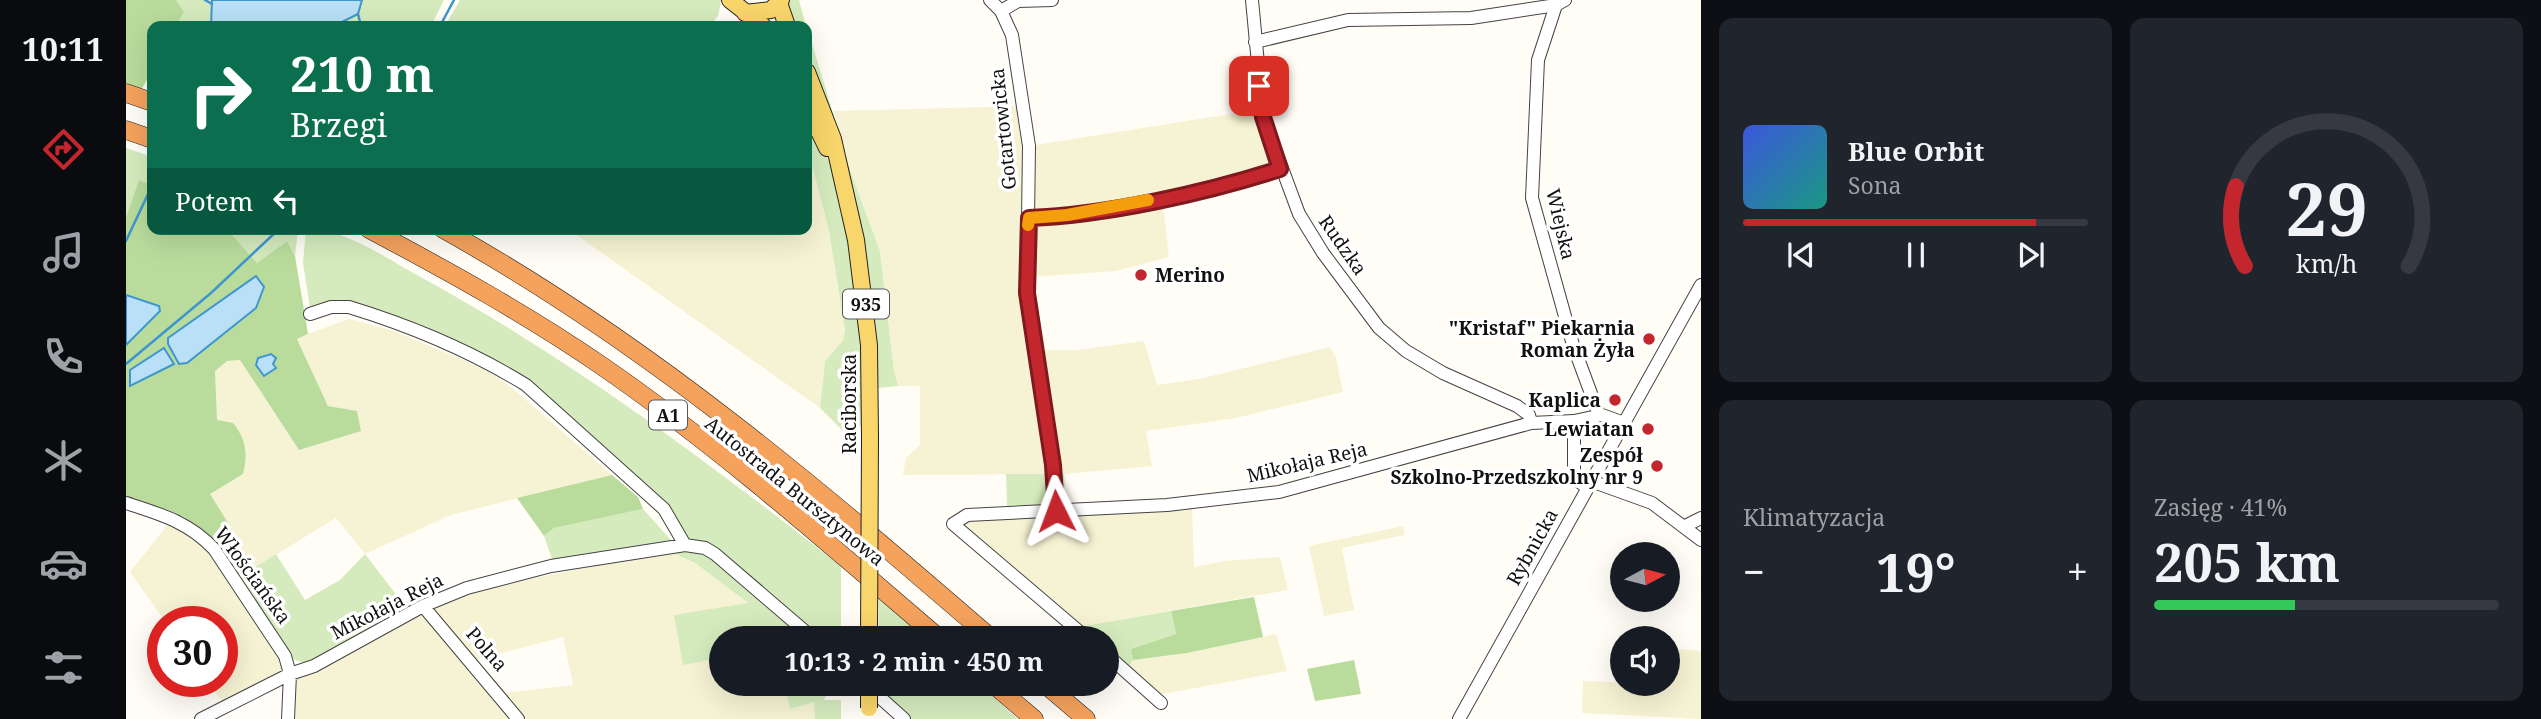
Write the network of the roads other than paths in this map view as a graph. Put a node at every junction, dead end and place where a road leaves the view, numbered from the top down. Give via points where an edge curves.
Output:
1 (730, 0) edge
2 (990, 0) edge
3 (1052, 0) edge
4 (1251, 0) edge
5 (780, 2) edge
6 (1560, 3) edge
7 (1001, 10) junction
8 (745, 13) junction
9 (756, 21) edge
10 (786, 21) edge
11 (1255, 41) junction
12 (812, 83) edge
13 (126, 93) edge
14 (147, 100) edge
15 (812, 116) edge
16 (126, 130) edge
17 (147, 137) edge
18 (1280, 169) junction
19 (839, 172) junction
20 (1029, 218) junction
21 (380, 235) edge
22 (454, 235) edge
23 (1701, 285) edge
24 (310, 314) dead end
25 (1599, 415) junction
26 (1574, 421) junction
27 (1531, 423) junction
28 (1623, 423) junction
29 (1589, 484) junction
30 (126, 503) edge
31 (1056, 511) junction
32 (1701, 519) edge
33 (1685, 526) junction
34 (1701, 540) edge
35 (685, 545) junction
36 (423, 606) junction
37 (799, 626) edge
38 (869, 626) edge
39 (925, 626) edge
40 (977, 626) edge
41 (1073, 626) edge
42 (1119, 666) edge
43 (290, 674) junction
44 (868, 696) edge
45 (880, 696) edge
46 (1007, 696) edge
47 (1059, 696) edge
48 (1161, 703) dead end
49 (869, 714) edge
50 (201, 719) edge
51 (288, 719) edge
52 (518, 719) edge
53 (904, 719) edge
54 (1034, 719) edge
55 (1086, 719) edge
56 (1459, 719) edge

1 - 8 main road
2 - 7 street, Gotartowicka
3 - 7 street via 1018,1
4 - 11 street, Rudzka
5 - 8 main road via 762,12
5 - 10 main road
6 - 11 street via 1471,18 1348,20
6 - 25 street, Wiejska via 1538,60 1532,198 1573,345
7 - 20 street, Gotartowicka via 1012,35 1029,146
8 - 9 main road
11 - 18 street, Rudzka via 1260,105
12 - 19 main road, Raciborska / 935 via 828,120
13 - 14 highway
15 - 19 main road, Raciborska / 935
16 - 17 highway
18 - 20 street via 1168,197
18 - 27 street, Rudzka via 1299,214 1323,253 1380,328 1406,351 1443,373 1524,410
19 - 38 main road, Raciborska / 935, bridge via 854,227 870,362
20 - 31 street, Gotartowicka via 1027,293
21 - 39 highway, Autostrada Bursztynowa / A1 via 485,293 601,366 733,465
22 - 40 highway, Autostrada Bursztynowa / A1 via 618,335 694,391
23 - 28 street, Rybnicka
24 - 35 street via 349,307 464,350 510,375 664,509
25 - 26 street, Mikołaja Reja
25 - 28 street
26 - 27 street, Mikołaja Reja
26 - 29 street via 1574,478
27 - 31 street, Mikołaja Reja via 1279,492
28 - 29 street, Rybnicka
29 - 33 street via 1652,503
29 - 56 street, Rybnicka
30 - 43 street, Włościańska via 176,519 200,533 276,640
31 - 41 street, Mikołaja Reja via 967,515 953,524
32 - 33 street
33 - 34 street
35 - 36 street, Mikołaja Reja via 551,566 467,588
35 - 37 street via 715,554
36 - 43 street, Mikołaja Reja via 314,666
36 - 52 street, Polna
42 - 48 street
43 - 50 street, Mikołaja Reja
43 - 51 street
44 - 49 main road, bridge
45 - 53 street
46 - 54 highway
47 - 55 highway

